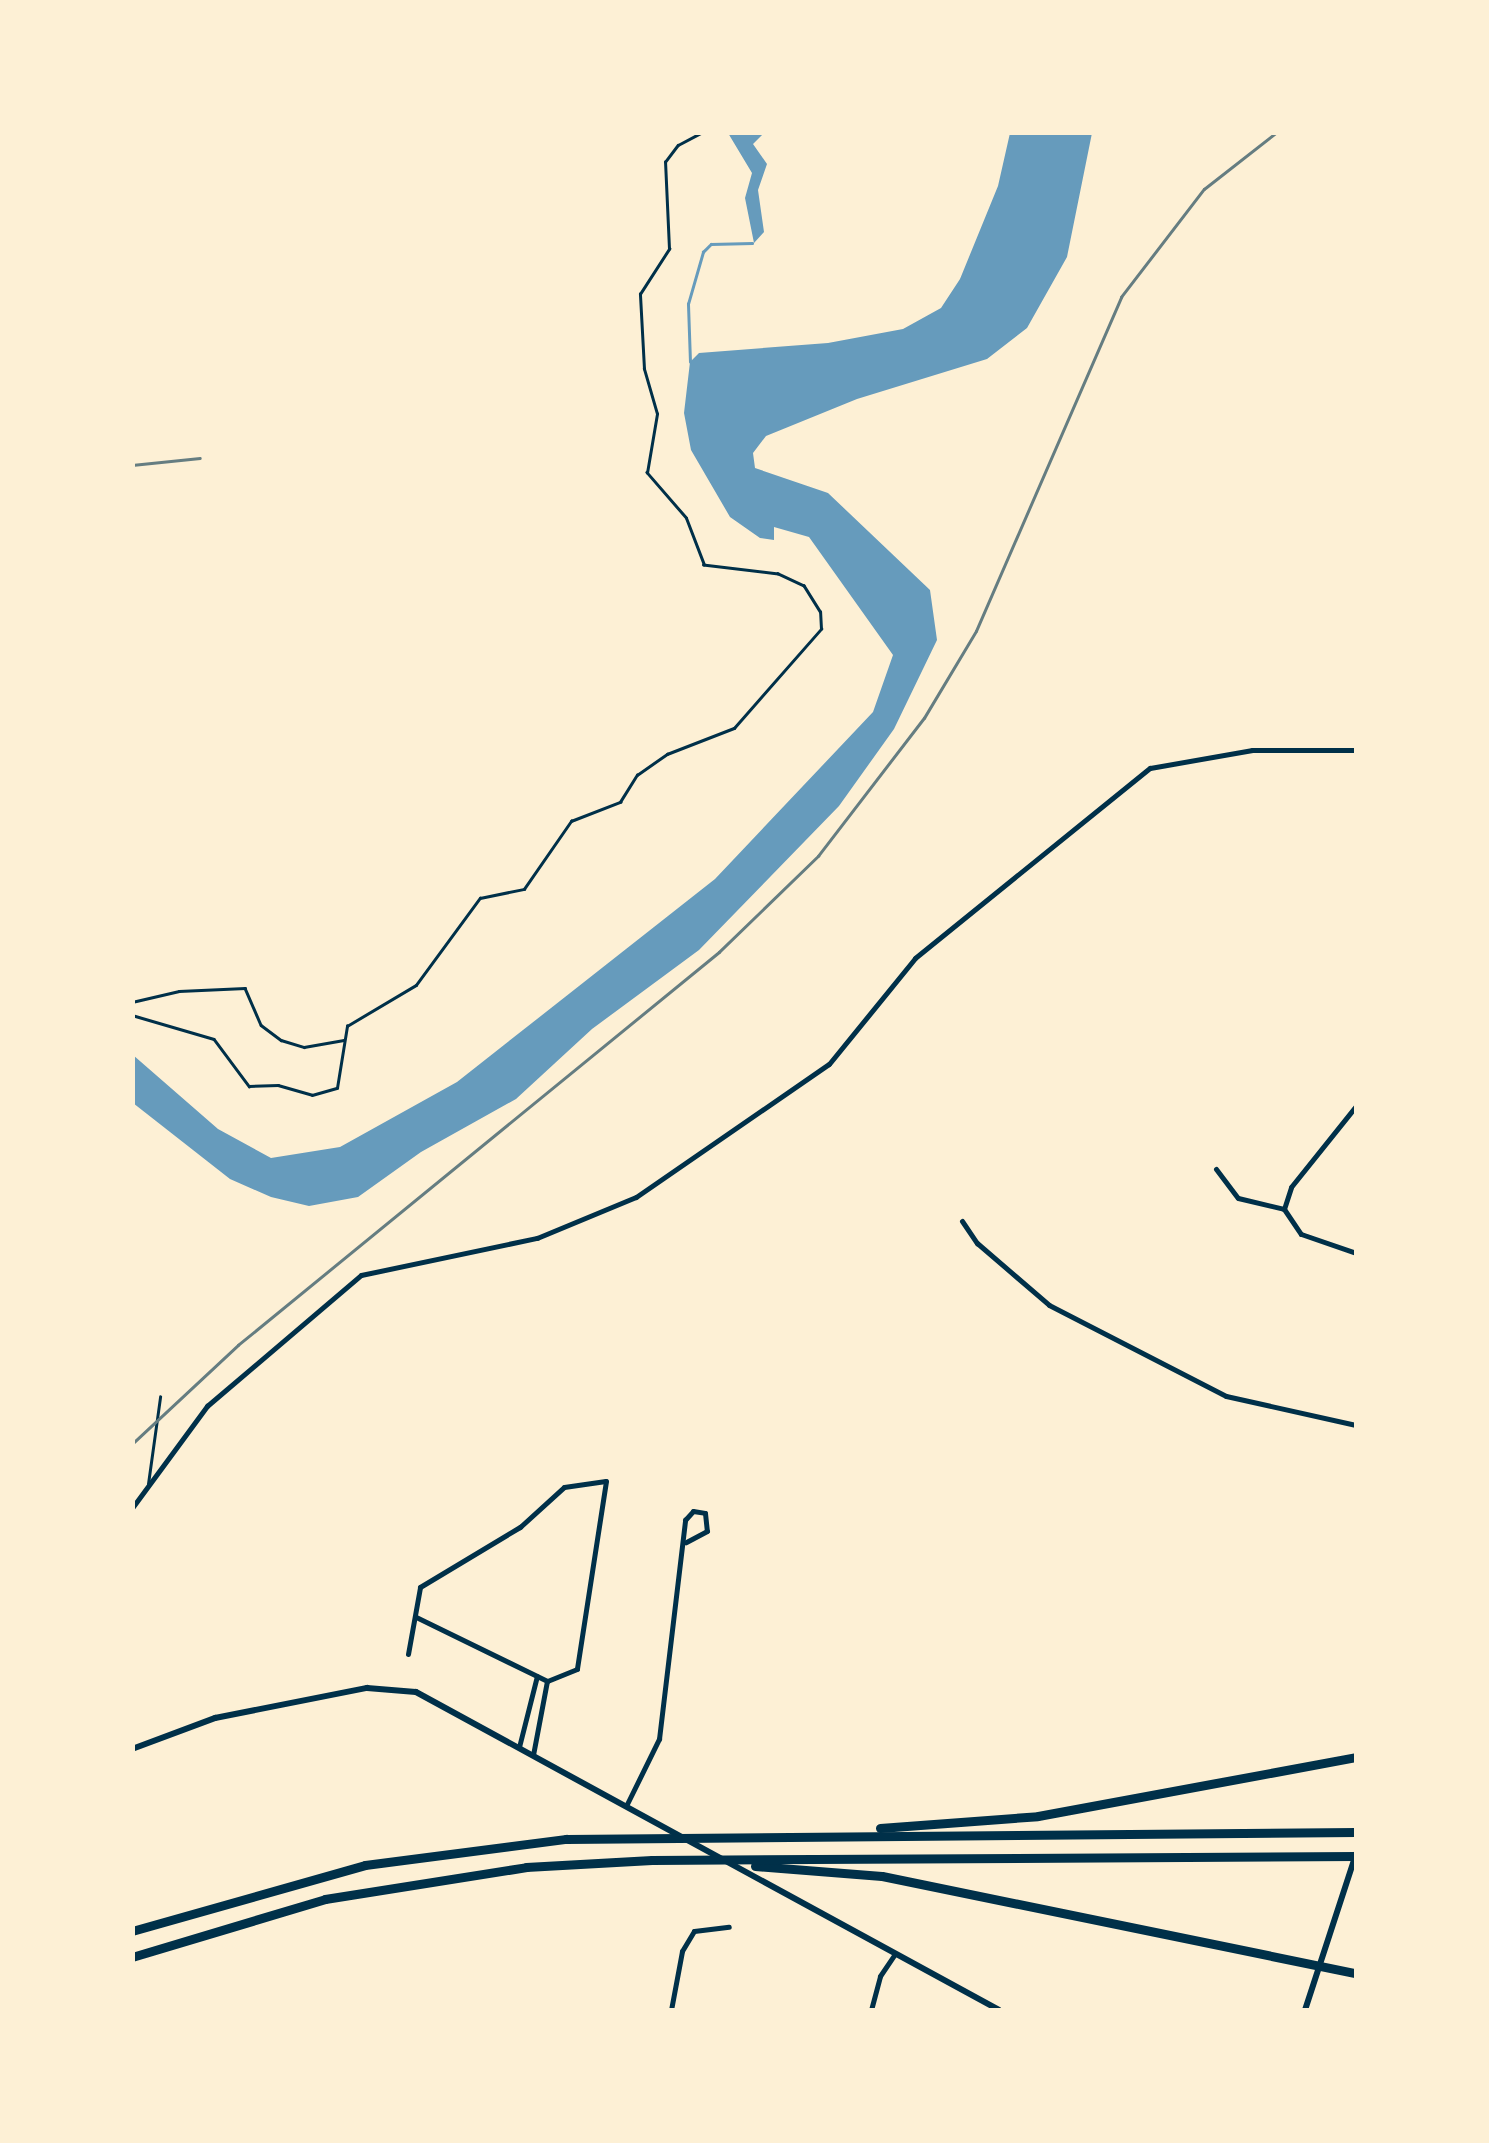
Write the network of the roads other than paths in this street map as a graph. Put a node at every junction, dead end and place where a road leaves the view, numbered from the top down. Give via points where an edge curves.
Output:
1 (1356, 750) edge
2 (1356, 1106) edge
3 (1216, 1169) dead end
4 (1284, 1209) junction
5 (962, 1221) dead end
6 (1356, 1253) edge
7 (160, 1397) dead end
8 (1356, 1426) edge
9 (147, 1488) junction
10 (132, 1508) edge
11 (686, 1542) junction
12 (416, 1617) junction
13 (408, 1654) dead end
14 (538, 1676) junction
15 (547, 1681) junction
16 (519, 1747) junction
17 (132, 1749) edge
18 (533, 1755) junction
19 (1356, 1757) edge
20 (629, 1808) junction
21 (1356, 1832) edge
22 (847, 1833) junction
23 (1356, 1854) edge
24 (712, 1861) junction
25 (729, 1928) dead end
26 (132, 1930) edge
27 (895, 1954) junction
28 (132, 1957) edge
29 (1318, 1969) junction
30 (1356, 1973) edge
31 (671, 2010) edge
32 (871, 2010) edge
33 (999, 2010) edge
34 (1304, 2010) edge

1 - 9 street via 1252,750 1150,768 915,958 829,1064 636,1197 584,1222 488,1251 360,1275 208,1406
2 - 4 street via 1292,1187
3 - 4 street via 1238,1198
4 - 6 street via 1311,1240
5 - 8 street via 977,1243 1067,1314 1226,1396
7 - 9 lane
9 - 10 street
11 - 11 street via 687,1516 705,1513 707,1530
11 - 20 street via 659,1739
12 - 13 street
12 - 14 street
12 - 15 street via 420,1587 445,1566 520,1527 564,1486 606,1481 577,1669
14 - 15 street
14 - 16 street
15 - 18 street
16 - 17 street via 441,1702 373,1688 215,1718
16 - 18 street
18 - 20 street
19 - 22 highway via 1038,1816
20 - 27 street
21 - 22 highway
22 - 26 highway via 618,1836 455,1850 273,1886
23 - 24 highway
23 - 29 street
24 - 28 highway via 585,1862 444,1876 258,1916
24 - 29 highway via 882,1876
25 - 31 street via 694,1931 682,1951
27 - 32 street via 880,1976
27 - 33 street
29 - 30 highway
29 - 34 street

